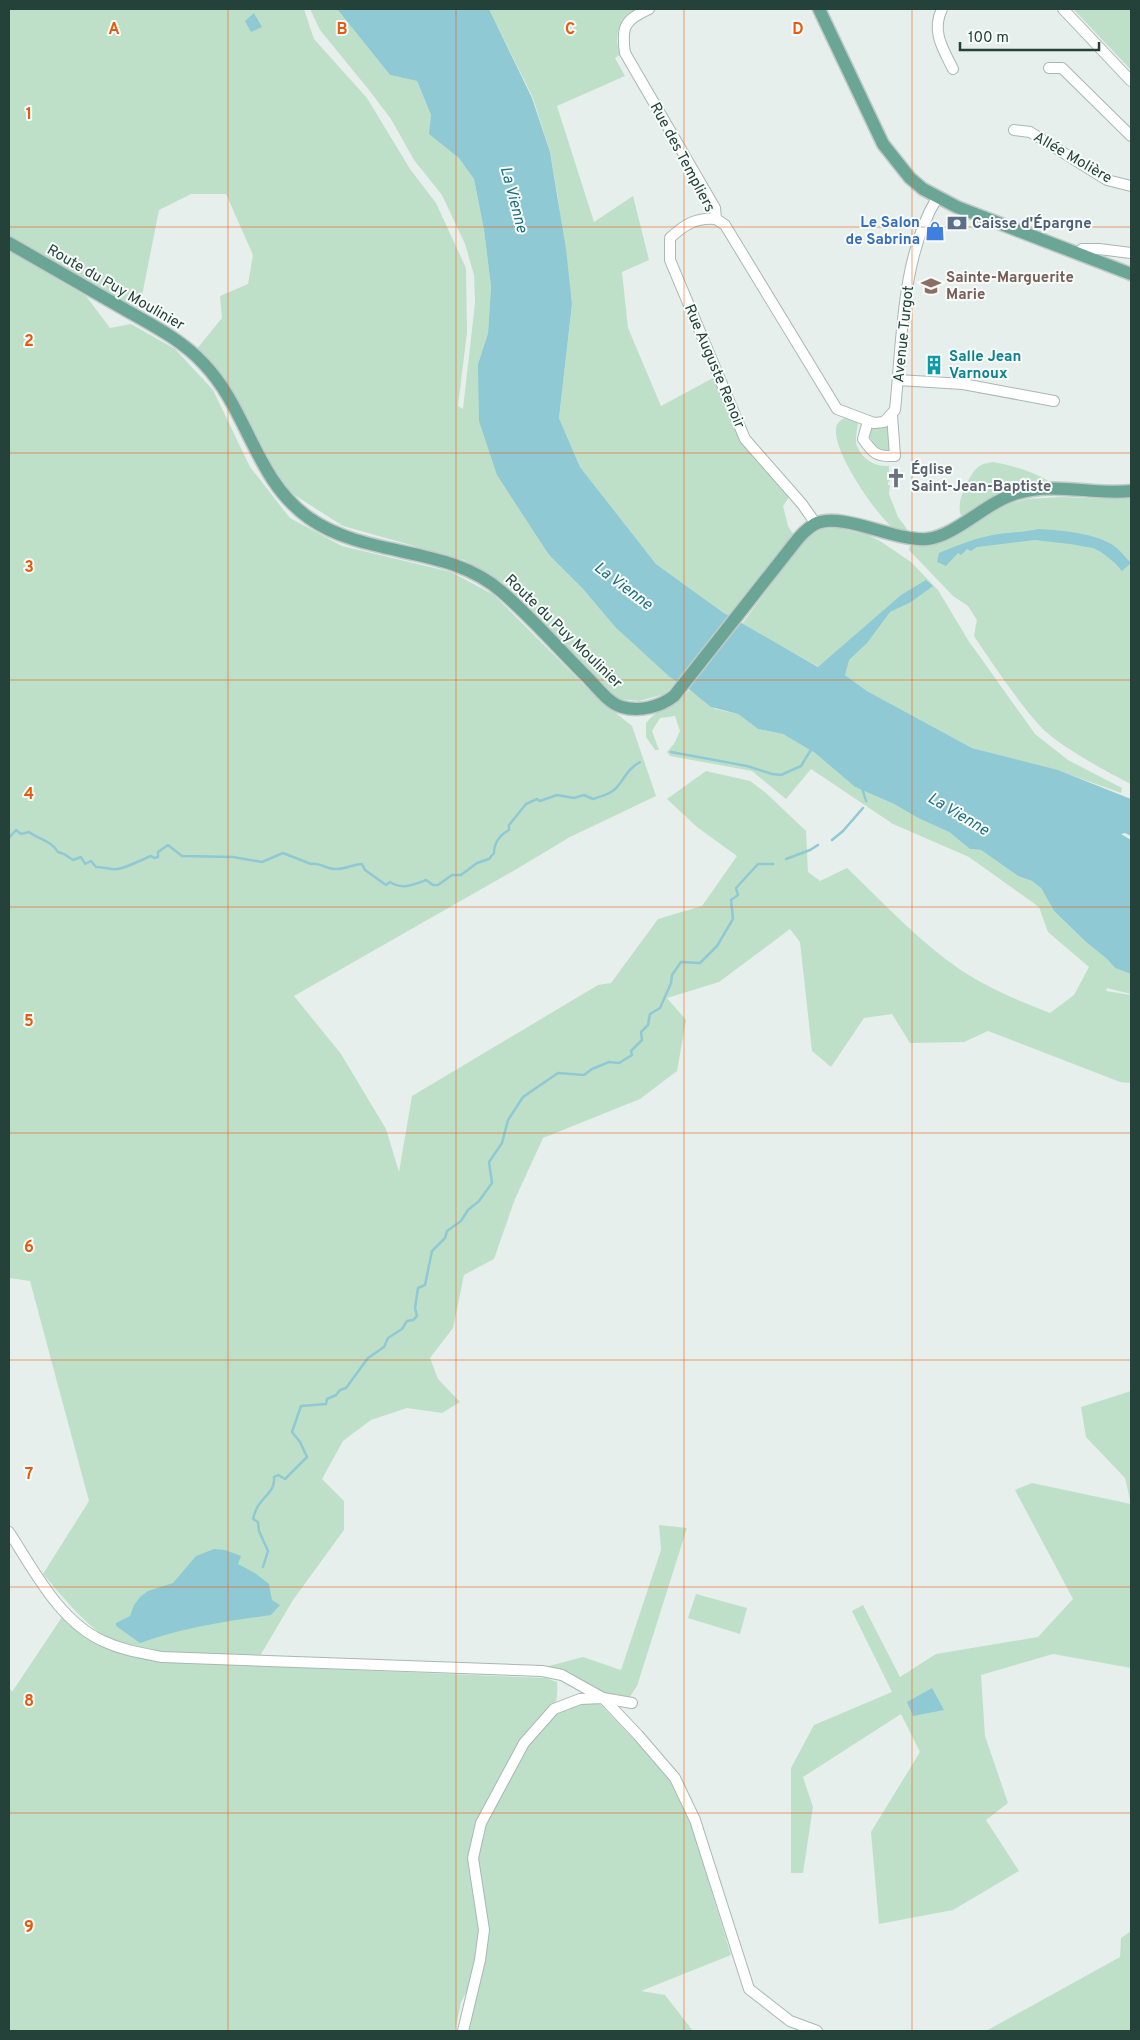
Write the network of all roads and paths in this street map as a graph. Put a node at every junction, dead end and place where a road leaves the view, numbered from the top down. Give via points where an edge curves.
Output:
1 (649, 9) edge
2 (819, 9) edge
3 (942, 9) edge
4 (1063, 9) edge
5 (1049, 68) dead end
6 (954, 69) dead end
7 (1131, 81) edge
8 (1014, 130) dead end
9 (1131, 136) edge
10 (1131, 186) edge
11 (936, 198) junction
12 (716, 219) junction
13 (9, 243) edge
14 (1131, 252) edge
15 (1079, 254) junction
16 (1131, 274) edge
17 (898, 380) junction
18 (1054, 400) dead end
19 (892, 415) junction
20 (868, 421) junction
21 (1131, 491) edge
22 (816, 524) junction
23 (9, 1532) edge
24 (603, 1698) junction
25 (632, 1703) dead end
26 (463, 2031) edge
27 (816, 2031) edge

1 - 12 street, Rue des Templiers via 633,16 626,25 622,36 625,53 714,208
2 - 11 main road via 883,144 910,178
3 - 6 street via 938,40
4 - 7 street
5 - 9 street via 1062,68
8 - 10 street, Allée Molière via 1030,132 1107,180
11 - 15 main road
11 - 17 street, Avenue Turgot via 925,216 907,287
12 - 20 street, Rue des Templiers via 725,226 837,409
12 - 22 street, Rue Auguste Renoir via 698,219 682,227 670,238 670,260 745,438
13 - 22 main road, Route du Puy Moulinier via 161,330 188,349 223,388 264,469 290,502 308,518 348,538 456,565 482,576 614,703 622,707 656,706 666,702 680,689 792,545
14 - 15 street via 1099,248 1082,249
15 - 16 main road
17 - 18 street via 963,384
17 - 19 street, Avenue Turgot
19 - 20 street via 884,422
19 - 20 street, Avenue Turgot via 895,456 873,453 863,439
21 - 22 main road via 1035,490 1017,493 928,539 912,539 832,521
23 - 24 street via 74,1622 102,1641 131,1652 162,1657 542,1671 562,1675
24 - 25 street
24 - 26 street via 580,1698 554,1709 524,1743 481,1823 473,1858 484,1930
24 - 27 street via 674,1778 695,1820 750,1989 790,2021

